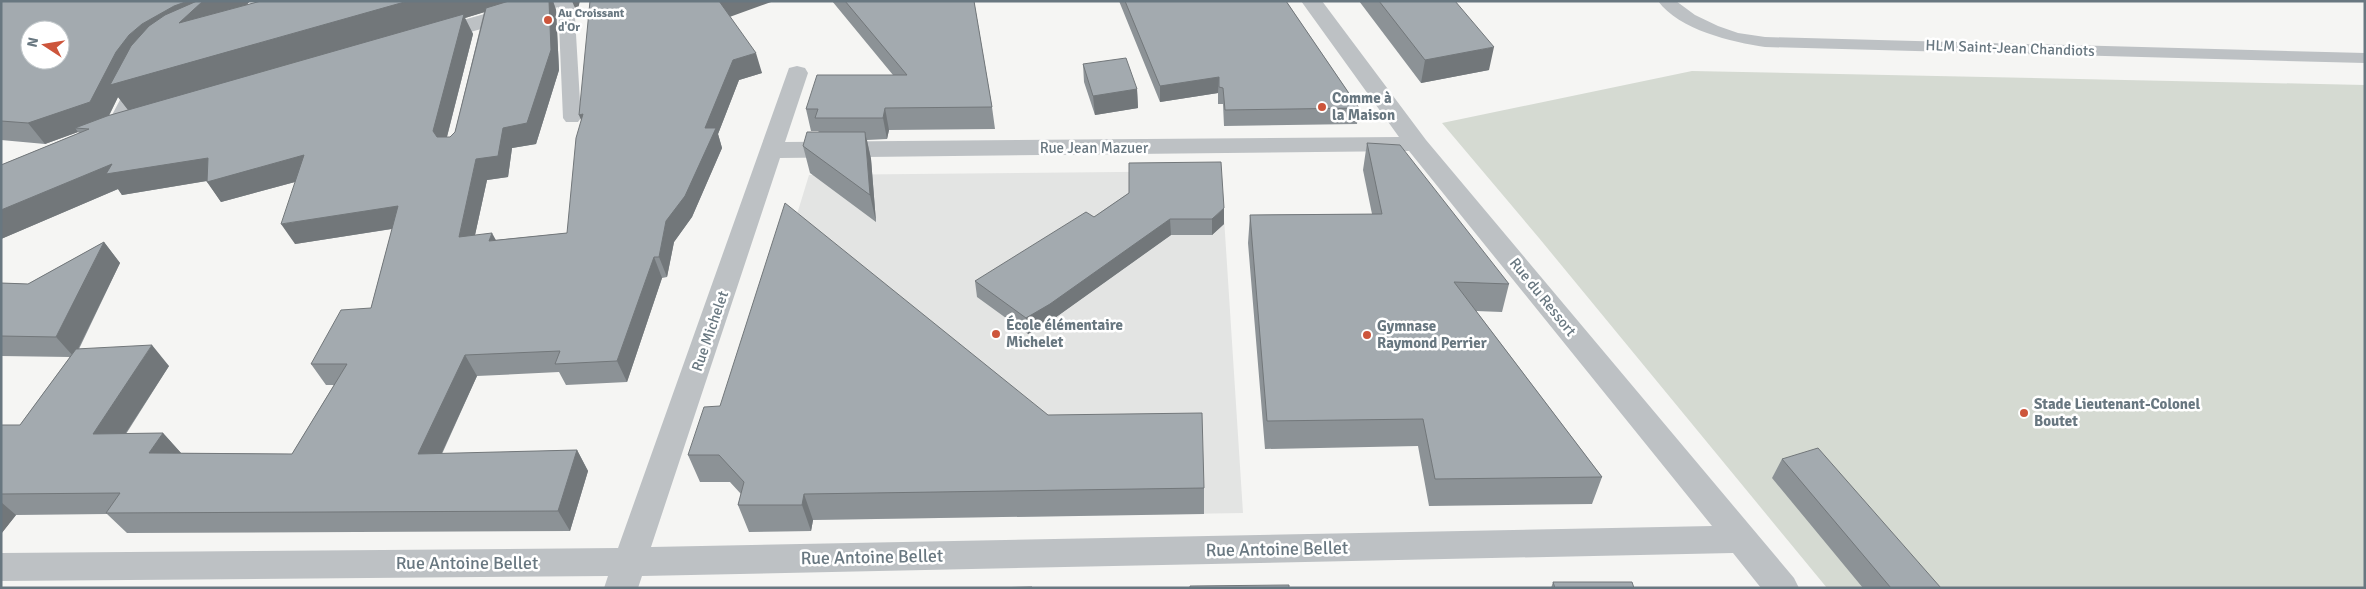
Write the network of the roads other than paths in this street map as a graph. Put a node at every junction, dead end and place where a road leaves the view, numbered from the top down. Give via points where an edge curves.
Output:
1 (554, 1) edge
2 (566, 1) edge
3 (1311, 1) edge
4 (1666, 1) edge
5 (410, 43) edge
6 (2365, 58) edge
7 (145, 68) edge
8 (797, 73) dead end
9 (572, 118) dead end
10 (142, 121) edge
11 (104, 133) joint
12 (1417, 145) junction
13 (771, 150) junction
14 (1742, 539) junction
15 (1, 567) edge
16 (626, 575) edge
17 (1782, 588) edge

1 - 5 street via 484,30
2 - 9 lane
3 - 12 street, Rue du Ressort
4 - 6 lane, HLM Saint-Jean Chandiots via 1716,33 1765,42
7 - 11 lane
8 - 13 street, Rue Michelet
10 - 11 street
12 - 13 street, Rue Jean Mazuer
12 - 14 street, Rue du Ressort
13 - 16 street, Rue Michelet
14 - 16 street, Rue Antoine Bellet
14 - 17 street, Rue du Ressort
15 - 16 street, Rue Antoine Bellet

